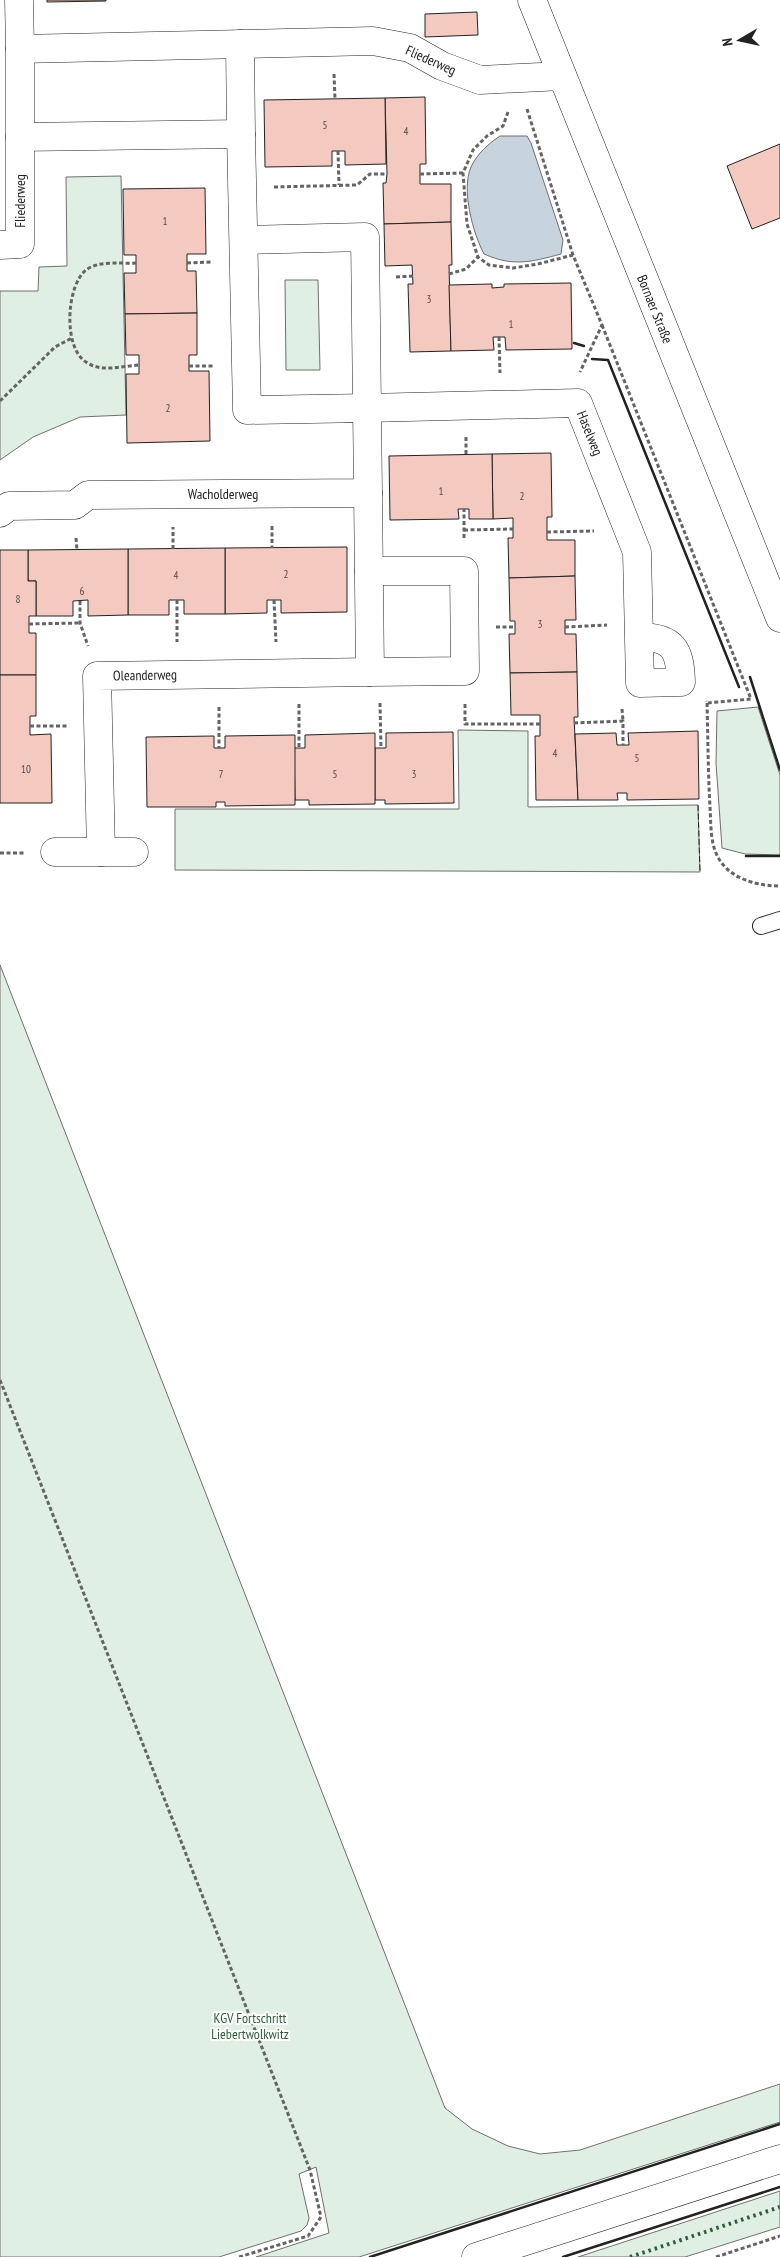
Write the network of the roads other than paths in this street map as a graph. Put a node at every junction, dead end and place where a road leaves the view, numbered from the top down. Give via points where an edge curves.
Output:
1 (19, 0) edge
2 (532, 0) edge
3 (240, 44) junction
4 (20, 48) junction
5 (562, 76) junction
6 (242, 134) junction
7 (20, 137) junction
8 (244, 240) junction
9 (0, 245) edge
10 (367, 408) junction
11 (368, 493) junction
12 (0, 513) edge
13 (369, 571) junction
14 (780, 618) edge
15 (638, 631) junction
16 (375, 672) junction
17 (55, 852) dead end
18 (100, 852) junction
19 (134, 852) dead end
20 (780, 920) edge
21 (761, 926) dead end
22 (780, 2159) edge
23 (476, 2257) edge

1 - 4 street, Fliederweg
2 - 5 street, Bornaer Straße
3 - 4 street, Fliederweg
3 - 5 street, Fliederweg via 373,41 410,48 442,66 480,80
3 - 6 street
4 - 7 street, Fliederweg
5 - 14 street, Bornaer Straße
6 - 7 street
6 - 8 street
7 - 9 street, Fliederweg via 20,244
8 - 10 street via 247,410
8 - 10 street via 365,237
10 - 11 street
10 - 15 street, Haselweg via 578,403 637,552
11 - 12 street, Wacholderweg via 88,495 75,505 9,506
11 - 13 street
13 - 16 street
13 - 16 street, Oleanderweg via 464,572 465,671
15 - 15 street, Haselweg via 640,683 681,682 673,645
16 - 18 street, Oleanderweg via 97,676
17 - 18 street
18 - 19 street
20 - 21 lane
22 - 23 street

